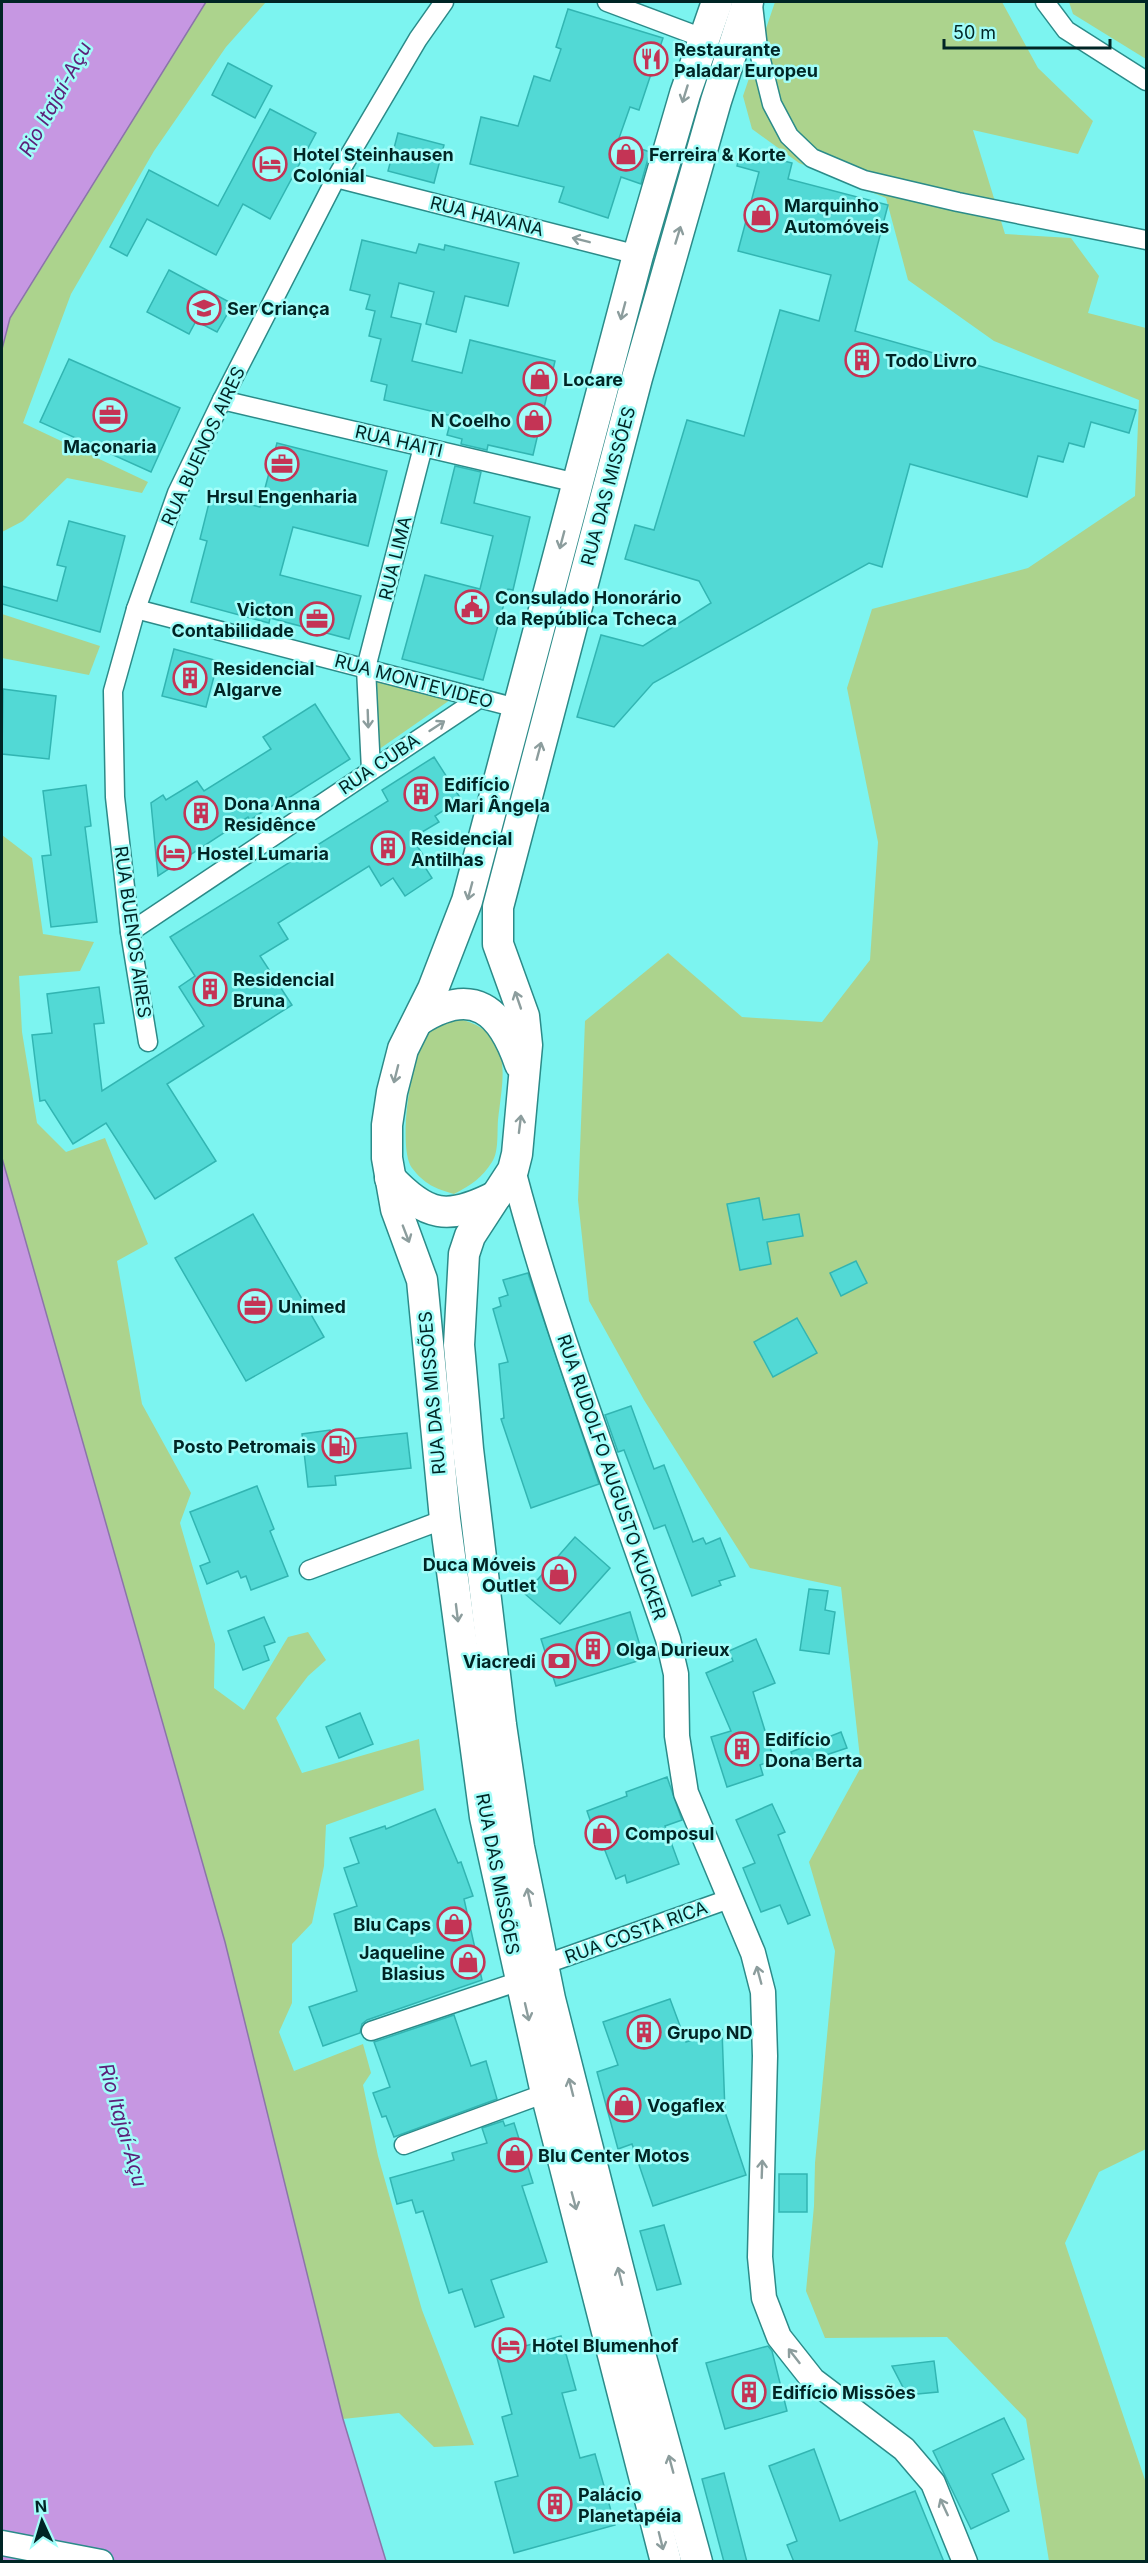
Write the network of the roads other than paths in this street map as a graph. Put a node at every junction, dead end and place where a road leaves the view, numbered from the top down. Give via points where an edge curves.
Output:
1 (444, 2) edge
2 (607, 2) edge
3 (717, 2) edge
4 (750, 2) edge
5 (1045, 2) edge
6 (703, 38) junction
7 (1146, 81) edge
8 (336, 178) junction
9 (1146, 240) edge
10 (638, 255) junction
11 (662, 291) junction
12 (222, 400) junction
13 (423, 447) junction
14 (577, 483) junction
15 (136, 609) junction
16 (366, 668) junction
17 (480, 698) junction
18 (518, 708) junction
19 (370, 770) junction
20 (130, 932) junction
21 (419, 1020) junction
22 (148, 1042) dead end
23 (525, 1078) junction
24 (390, 1178) junction
25 (506, 1182) junction
26 (445, 1520) junction
27 (309, 1570) dead end
28 (729, 1899) junction
29 (531, 1973) junction
30 (371, 2031) dead end
31 (546, 2093) junction
32 (404, 2145) dead end
33 (2, 2543) edge
34 (101, 2562) edge
35 (666, 2562) edge
36 (697, 2562) edge
37 (965, 2562) edge

1 - 8 street, RUA BUENOS AIRES
2 - 6 street
3 - 6 main road, RUA DAS MISSÕES
4 - 9 street via 772,104 789,136 812,158 864,180
11 -> 4 main road, RUA DAS MISSÕES via 716,101
5 - 7 street via 1066,30
6 -> 10 main road, RUA DAS MISSÕES
10 -> 8 street, RUA HAVANA
8 - 12 street, RUA BUENOS AIRES
10 - 11 main road via 651,268
10 -> 14 main road, RUA DAS MISSÕES
23 -> 11 main road, RUA DAS MISSÕES via 524,1016 498,944 498,907
12 - 13 street, RUA HAITI
12 - 15 street, RUA BUENOS AIRES via 177,493
13 - 14 street, RUA HAITI
13 - 16 street, RUA LIMA
14 -> 18 main road, RUA DAS MISSÕES
15 - 16 street, RUA MONTEVIDEO
15 - 20 street, RUA BUENOS AIRES via 113,691 115,797
16 - 17 street, RUA MONTEVIDEO
16 -> 19 street, RUA LIMA
17 - 18 street, RUA MONTEVIDEO
19 -> 17 street, RUA CUBA
18 -> 21 main road, RUA DAS MISSÕES via 467,901
19 - 20 street, RUA CUBA
20 - 22 street, RUA BUENOS AIRES
21 - 23 main road via 454,1004 488,1012 502,1023
21 -> 24 main road via 403,1049 392,1092 387,1125
25 -> 23 main road
24 - 25 main road via 409,1198 434,1211 477,1205
24 -> 26 main road, RUA DAS MISSÕES via 396,1209 422,1280
25 - 28 street, RUA RUDOLFO AUGUSTO KUCKER via 528,1227 581,1394 668,1639 676,1674 677,1736 686,1793
29 -> 25 main road, RUA DAS MISSÕES via 459,1344 464,1254 477,1222
26 - 27 street
26 -> 29 main road, RUA DAS MISSÕES via 485,1817
28 - 29 street, RUA COSTA RICA
37 -> 28 street, RUA RUDOLFO AUGUSTO KUCKER via 933,2483 904,2448 813,2380 779,2337 764,2298 760,2257 763,1992 753,1953
29 - 30 street, RUA COSTA RICA
29 -> 31 main road, RUA DAS MISSÕES
36 -> 29 main road, RUA DAS MISSÕES via 615,2258
31 - 32 street
31 -> 35 main road, RUA DAS MISSÕES
33 - 34 street

